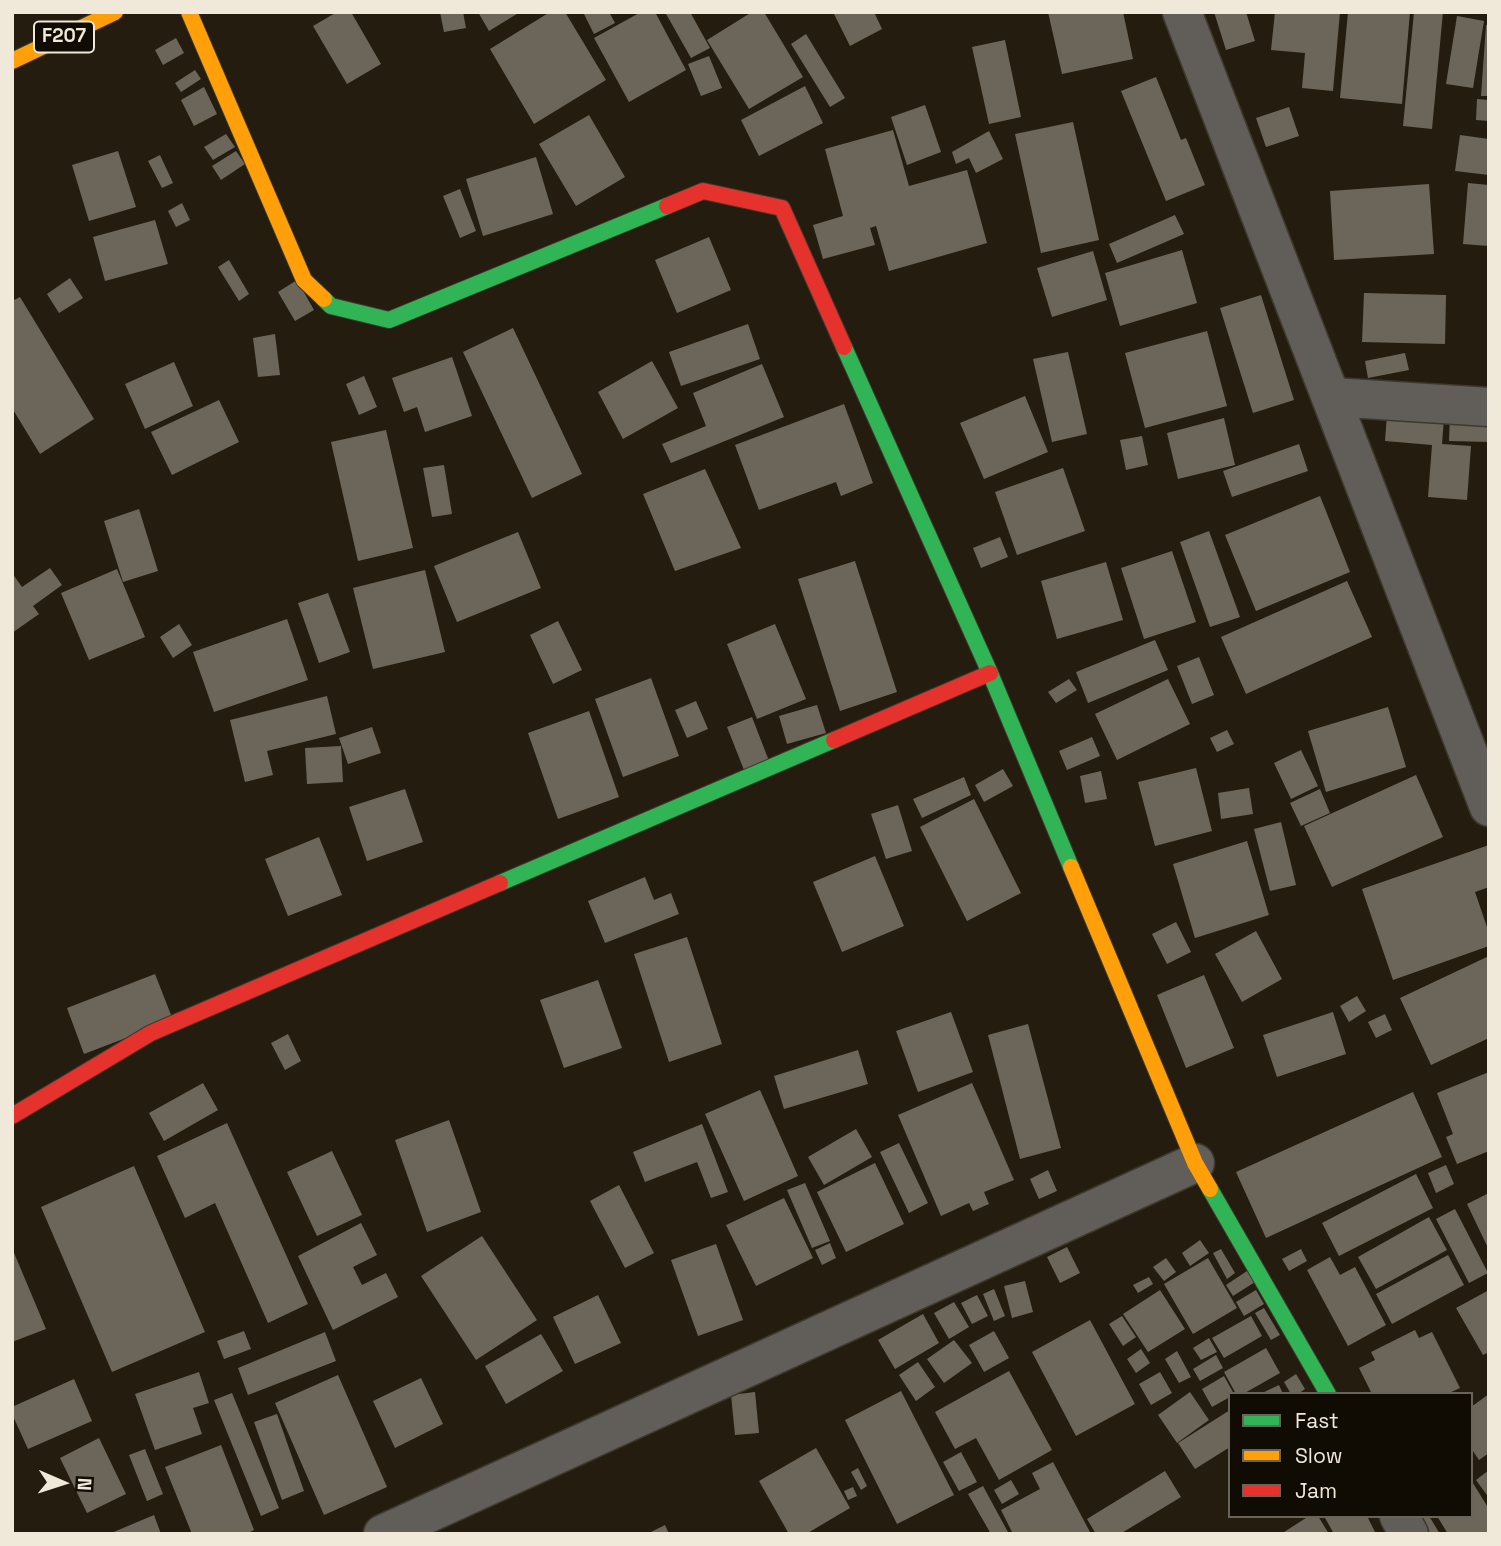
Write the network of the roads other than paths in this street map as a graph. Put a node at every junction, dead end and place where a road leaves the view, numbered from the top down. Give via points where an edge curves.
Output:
1 (115, 12) edge
2 (189, 12) edge
3 (1182, 12) edge
4 (12, 61) edge
5 (1332, 397) junction
6 (1489, 407) edge
7 (990, 673) junction
8 (1489, 807) edge
9 (12, 1116) edge
10 (1195, 1163) junction
11 (1327, 1392) edge
12 (1400, 1518) edge
13 (383, 1534) edge
14 (1409, 1534) edge

1 - 4 street, F207
2 - 7 street via 304,280 331,306 389,320 703,191 782,208
3 - 5 street
5 - 6 street
5 - 8 street
7 - 9 street via 151,1033
7 - 10 street
10 - 11 street
10 - 13 street
12 - 14 street

